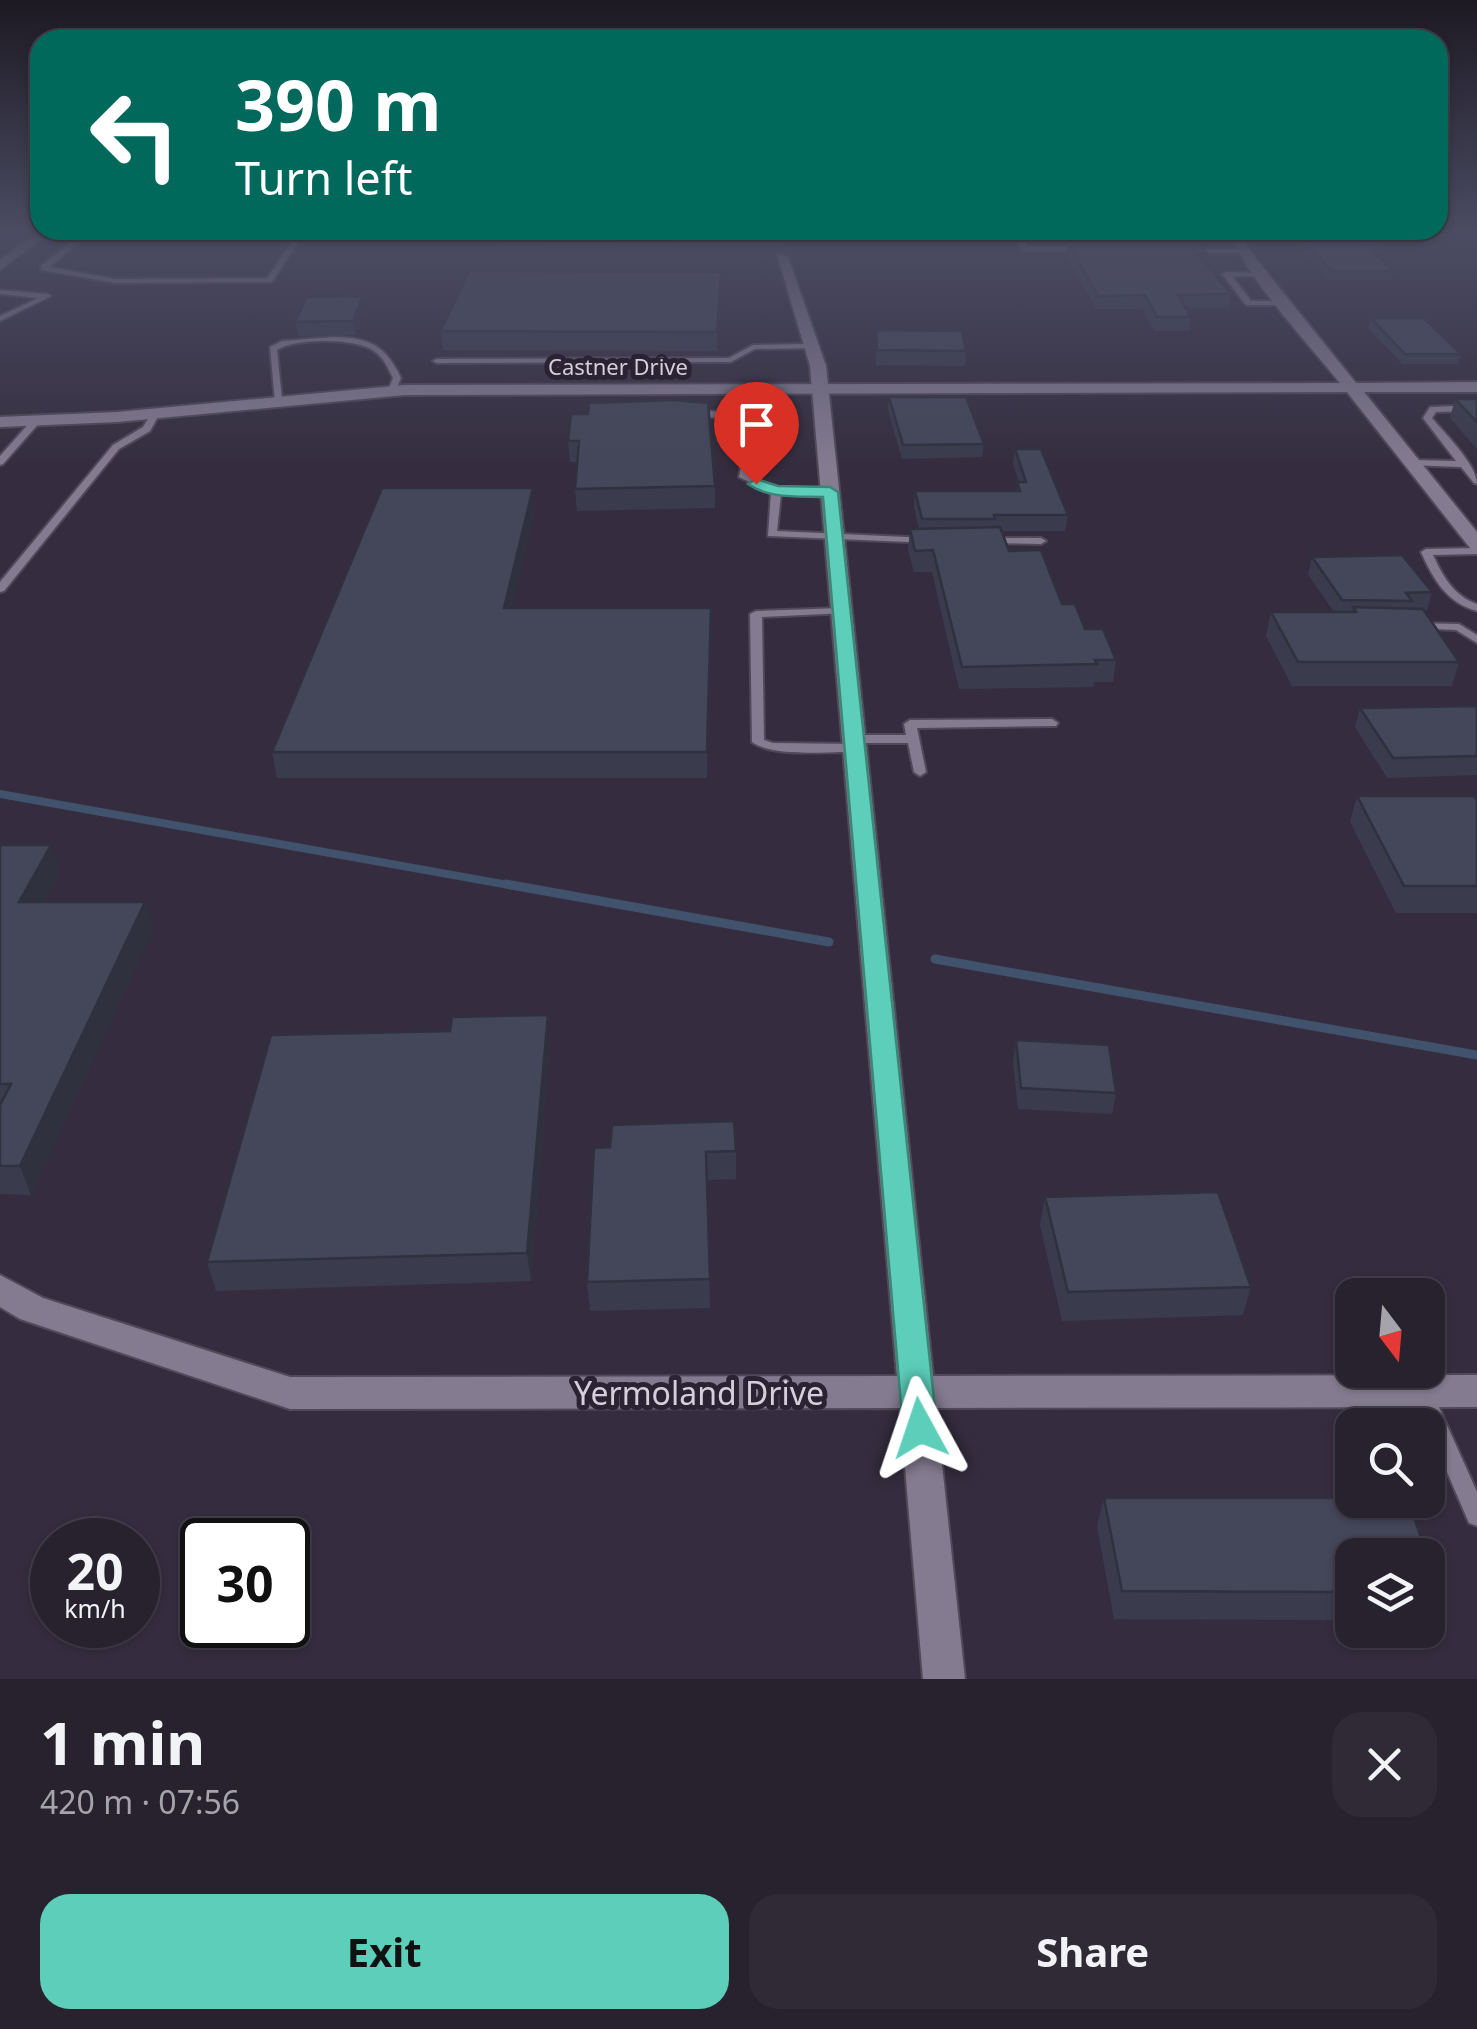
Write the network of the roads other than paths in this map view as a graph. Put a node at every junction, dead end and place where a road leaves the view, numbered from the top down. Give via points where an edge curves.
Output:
1 (802, 310) edge
2 (1290, 310) edge
3 (812, 346) junction
4 (437, 361) dead end
5 (1352, 387) junction
6 (1477, 387) edge
7 (760, 388) junction
8 (820, 388) junction
9 (392, 390) junction
10 (278, 400) junction
11 (1477, 408) edge
12 (156, 413) junction
13 (684, 414) edge
14 (757, 415) junction
15 (0, 422) edge
16 (35, 422) junction
17 (0, 462) edge
18 (1414, 464) junction
19 (1466, 464) junction
20 (1477, 481) edge
21 (776, 491) junction
22 (830, 492) junction
23 (835, 537) junction
24 (1474, 538) edge
25 (983, 541) edge
26 (1040, 541) dead end
27 (945, 542) edge
28 (0, 588) edge
29 (1477, 608) edge
30 (842, 611) junction
31 (1395, 625) edge
32 (1477, 640) edge
33 (1052, 724) dead end
34 (913, 739) junction
35 (854, 744) junction
36 (920, 772) dead end
37 (0, 1289) edge
38 (1422, 1391) junction
39 (1477, 1391) edge
40 (916, 1392) junction
41 (1476, 1518) edge
42 (944, 1679) edge

1 - 3 street
2 - 5 street
3 - 4 lane via 753,347 731,360
3 - 8 street
5 - 6 street, Castner Drive
5 - 8 street, Castner Drive
5 - 18 street
7 - 8 street, Castner Drive
7 - 9 street, Castner Drive via 598,394
7 - 14 lane
8 - 22 street
9 - 10 street, Castner Drive
9 - 10 lane via 398,378 390,357 368,341 282,343 273,349
10 - 12 street, Castner Drive
11 - 19 lane via 1433,409 1427,418
12 - 16 street, Castner Drive
12 - 28 lane via 147,429 116,448
13 - 14 lane
14 - 21 lane via 744,477
15 - 16 street, Castner Drive
16 - 17 lane
18 - 19 lane
18 - 24 street
19 - 20 lane
21 - 22 lane
21 - 23 lane via 772,534
22 - 23 street
23 - 27 lane
23 - 30 street
24 - 29 lane via 1426,552 1464,606
25 - 26 lane
30 - 35 street
30 - 35 lane via 756,614 758,742
31 - 32 lane via 1460,626
33 - 34 lane via 910,724
34 - 35 lane
34 - 36 lane
35 - 40 street
37 - 40 street, Yermoland Drive via 32,1309 290,1393
38 - 39 street, Yermoland Drive
38 - 40 street, Yermoland Drive
38 - 41 lane
40 - 42 street

